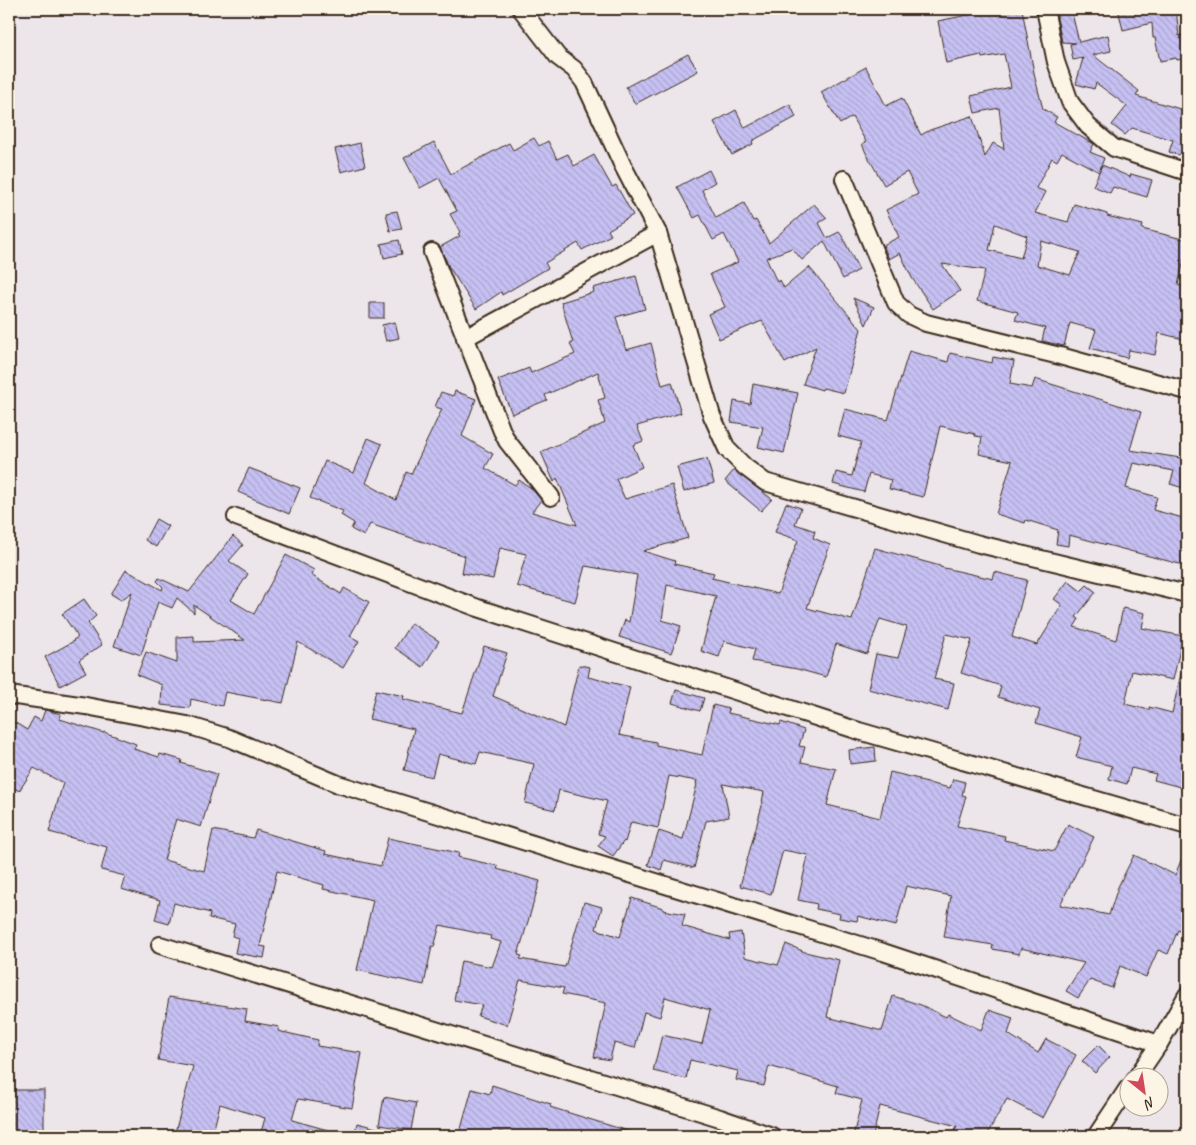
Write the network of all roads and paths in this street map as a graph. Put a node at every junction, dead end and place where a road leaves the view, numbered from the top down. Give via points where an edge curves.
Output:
1 (522, 9) edge
2 (1045, 9) edge
3 (1187, 172) edge
4 (844, 179) dead end
5 (658, 233) junction
6 (432, 252) dead end
7 (465, 338) junction
8 (1187, 391) edge
9 (551, 497) dead end
10 (236, 517) dead end
11 (1187, 594) edge
12 (9, 694) edge
13 (1187, 826) edge
14 (160, 945) dead end
15 (1187, 995) edge
16 (1159, 1044) junction
17 (1143, 1068) edge
18 (1118, 1103) edge
19 (772, 1136) edge
20 (1096, 1136) edge

1 - 5 street via 558,57 584,82
2 - 3 street via 1056,62 1070,102 1088,126 1114,148
4 - 8 street via 896,303 909,315 926,323
5 - 7 street
5 - 11 street via 712,416 728,449 765,482 979,544
6 - 7 street
7 - 9 street via 507,441
10 - 13 street via 496,614 859,731
12 - 16 street via 187,725 229,738 338,784 883,952
14 - 19 street
15 - 16 street
16 - 17 street
18 - 20 street

